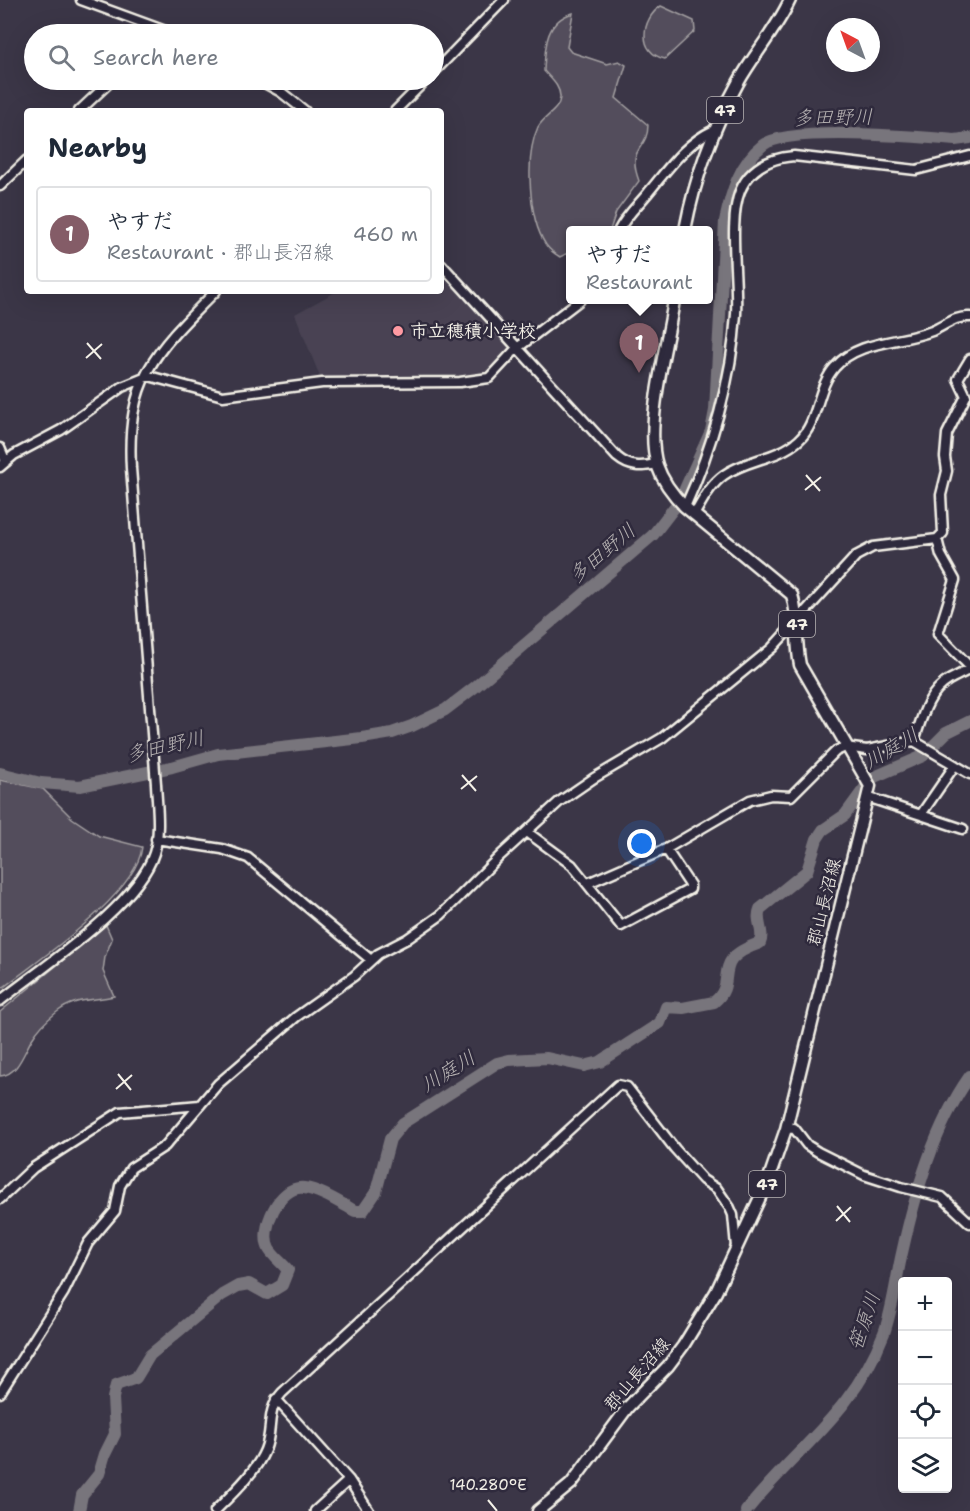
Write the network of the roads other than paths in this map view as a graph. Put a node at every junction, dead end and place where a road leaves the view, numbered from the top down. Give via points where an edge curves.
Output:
1 (81, 0) edge
2 (504, 0) edge
3 (790, 0) edge
4 (141, 24) edge
5 (444, 62) edge
6 (101, 90) edge
7 (277, 90) edge
8 (416, 90) edge
9 (81, 108) edge
10 (301, 108) edge
11 (399, 108) edge
12 (714, 130) junction
13 (970, 156) edge
14 (24, 163) edge
15 (0, 186) edge
16 (622, 226) edge
17 (686, 226) edge
18 (444, 267) edge
19 (213, 294) edge
20 (575, 304) edge
21 (673, 304) edge
22 (970, 317) edge
23 (516, 349) junction
24 (970, 359) edge
25 (144, 378) junction
26 (0, 448) edge
27 (3, 464) edge
28 (657, 464) junction
29 (685, 507) junction
30 (694, 515) junction
31 (937, 539) junction
32 (797, 621) junction
33 (970, 668) edge
34 (917, 742) junction
35 (850, 748) junction
36 (955, 765) junction
37 (970, 774) edge
38 (867, 796) junction
39 (922, 813) junction
40 (963, 829) dead end
41 (527, 832) junction
42 (156, 839) junction
43 (666, 849) junction
44 (588, 883) junction
45 (371, 960) junction
46 (0, 1000) edge
47 (200, 1105) junction
48 (786, 1129) junction
49 (0, 1199) edge
50 (970, 1223) edge
51 (736, 1248) junction
52 (0, 1393) edge
53 (276, 1399) junction
54 (349, 1480) junction
55 (215, 1511) edge
56 (315, 1511) edge
57 (369, 1511) edge
58 (538, 1511) edge

1 - 4 street
2 - 5 street
3 - 12 main road, 47 via 739,81
6 - 9 street
7 - 10 street
8 - 11 street
12 - 16 street via 678,155
12 - 17 main road, 47
13 - 29 street via 916,170 794,156 760,165 741,190 735,213 736,315 725,383 712,436
14 - 15 street
18 - 23 street
19 - 25 street via 167,341
20 - 23 street
21 - 28 main road, 郡山長沼線 / 47 via 655,414
22 - 30 street via 954,318 931,331 847,356 834,368 818,397 809,430 775,454 725,474 710,488
23 - 25 street via 489,378 460,382 330,382 223,396 153,376
23 - 28 street via 625,464 639,468
24 - 31 street via 957,379 966,396 947,434 947,471 940,495 943,533
25 - 27 street via 122,387
25 - 42 street via 133,406 129,440 156,784
26 - 27 street
28 - 29 main road, 郡山長沼線 / 47
29 - 30 main road, 郡山長沼線 / 47
30 - 32 main road, 郡山長沼線 / 47 via 792,595
31 - 32 street via 864,551 848,563
31 - 33 street via 941,555 956,580 938,634
32 - 35 main road, 郡山長沼線 / 47 via 800,665
32 - 41 street via 772,648 662,738 572,792
33 - 34 street via 948,681 928,702
34 - 35 street via 867,750
34 - 36 street
35 - 38 main road, 郡山長沼線 / 47 via 870,786
35 - 43 street via 831,753 791,796 750,800
36 - 37 street
36 - 39 street
38 - 39 street
38 - 48 main road, 郡山長沼線 / 47
39 - 40 street
41 - 44 street via 572,865
41 - 45 street via 423,930
42 - 45 street via 222,849 248,858
42 - 46 street via 150,866 131,894
43 - 44 street
43 - 44 street via 690,889 621,926
45 - 47 street via 258,1048
47 - 49 street via 120,1112 33,1168
47 - 52 street via 171,1140 138,1161 126,1175 115,1211 88,1243 64,1292
48 - 50 street via 794,1128 807,1145 864,1174 942,1197
48 - 51 main road, 郡山長沼線 / 47 via 769,1178
51 - 53 street via 733,1215 717,1189 698,1175 621,1083
51 - 58 main road, 郡山長沼線 / 47 via 716,1292 683,1346 628,1407 571,1484
53 - 54 street
53 - 55 street via 264,1452
54 - 56 street
54 - 57 street

